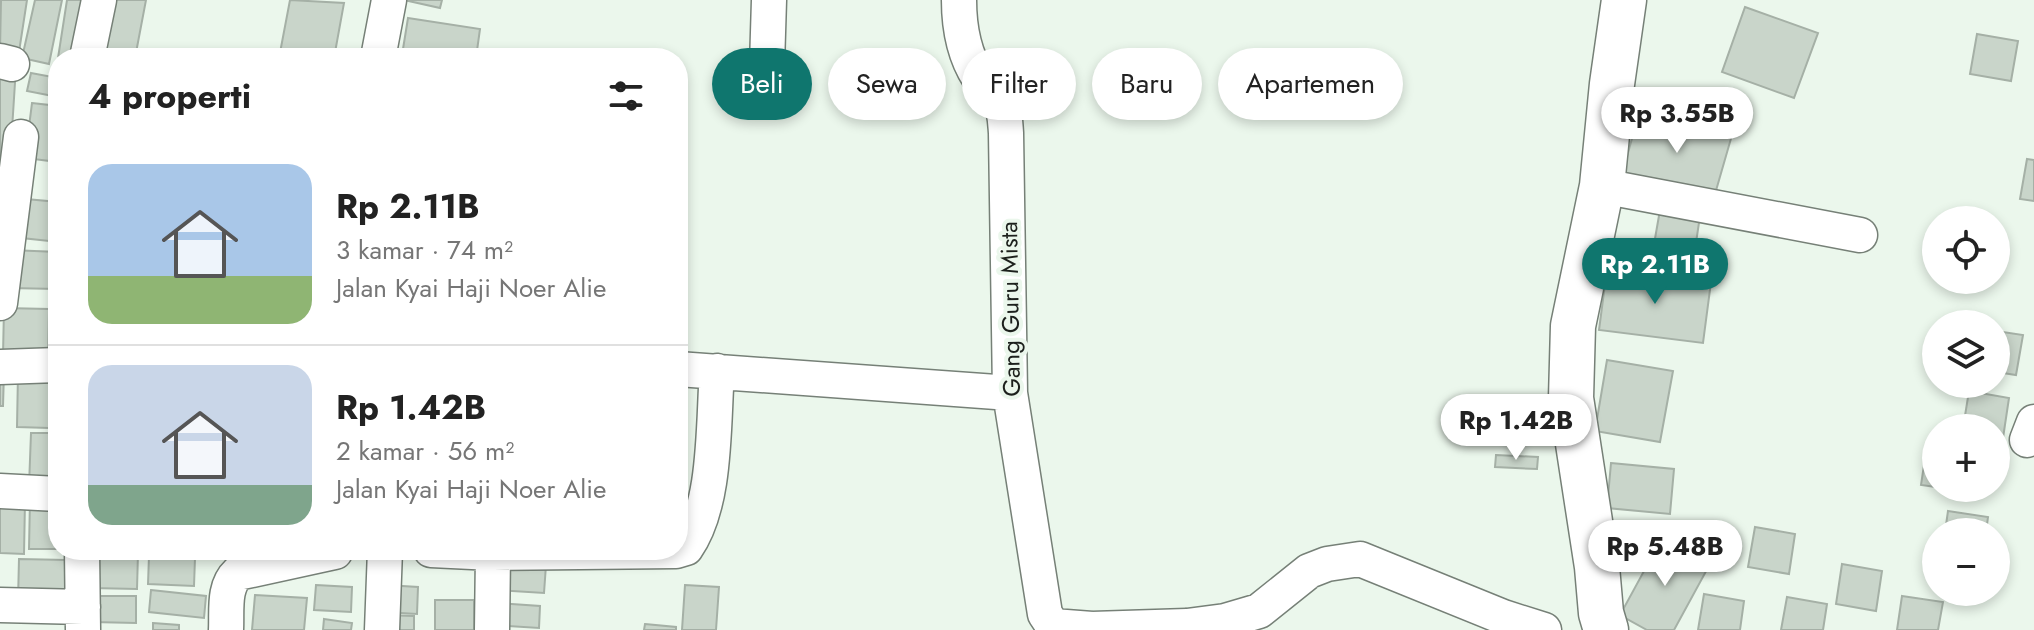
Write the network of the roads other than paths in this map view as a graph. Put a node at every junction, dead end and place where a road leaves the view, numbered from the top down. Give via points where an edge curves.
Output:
1 (99, 0) edge
2 (389, 0) edge
3 (769, 0) edge
4 (959, 0) edge
5 (1624, 0) edge
6 (89, 48) edge
7 (380, 48) edge
8 (768, 48) edge
9 (21, 137) dead end
10 (1602, 186) junction
11 (1860, 235) dead end
12 (0, 303) edge
13 (48, 365) edge
14 (0, 367) edge
15 (688, 370) edge
16 (717, 371) junction
17 (1010, 393) junction
18 (0, 491) edge
19 (48, 493) edge
20 (688, 543) edge
21 (82, 560) edge
22 (300, 560) edge
23 (385, 560) edge
24 (493, 560) edge
25 (0, 605) edge
26 (83, 618) edge
27 (1052, 628) edge
28 (1187, 628) edge
29 (226, 630) edge
30 (382, 630) edge
31 (492, 630) edge
32 (1092, 630) edge
33 (1544, 630) edge
34 (1606, 630) edge

1 - 6 street
2 - 7 street
3 - 8 street
4 - 17 street, Gang Guru Mista via 965,49 981,82 1002,105 1006,133
5 - 10 street
9 - 12 street
10 - 11 street
10 - 34 street via 1573,326 1571,398
13 - 14 street
15 - 16 street
16 - 17 street
16 - 20 street via 708,486
17 - 27 street, Gang Guru Mista via 1045,614
18 - 19 street
21 - 26 street
22 - 29 street via 231,579
23 - 30 street
24 - 31 street
25 - 26 street
27 - 32 street
28 - 32 street
28 - 33 street via 1259,611 1309,571 1343,561

